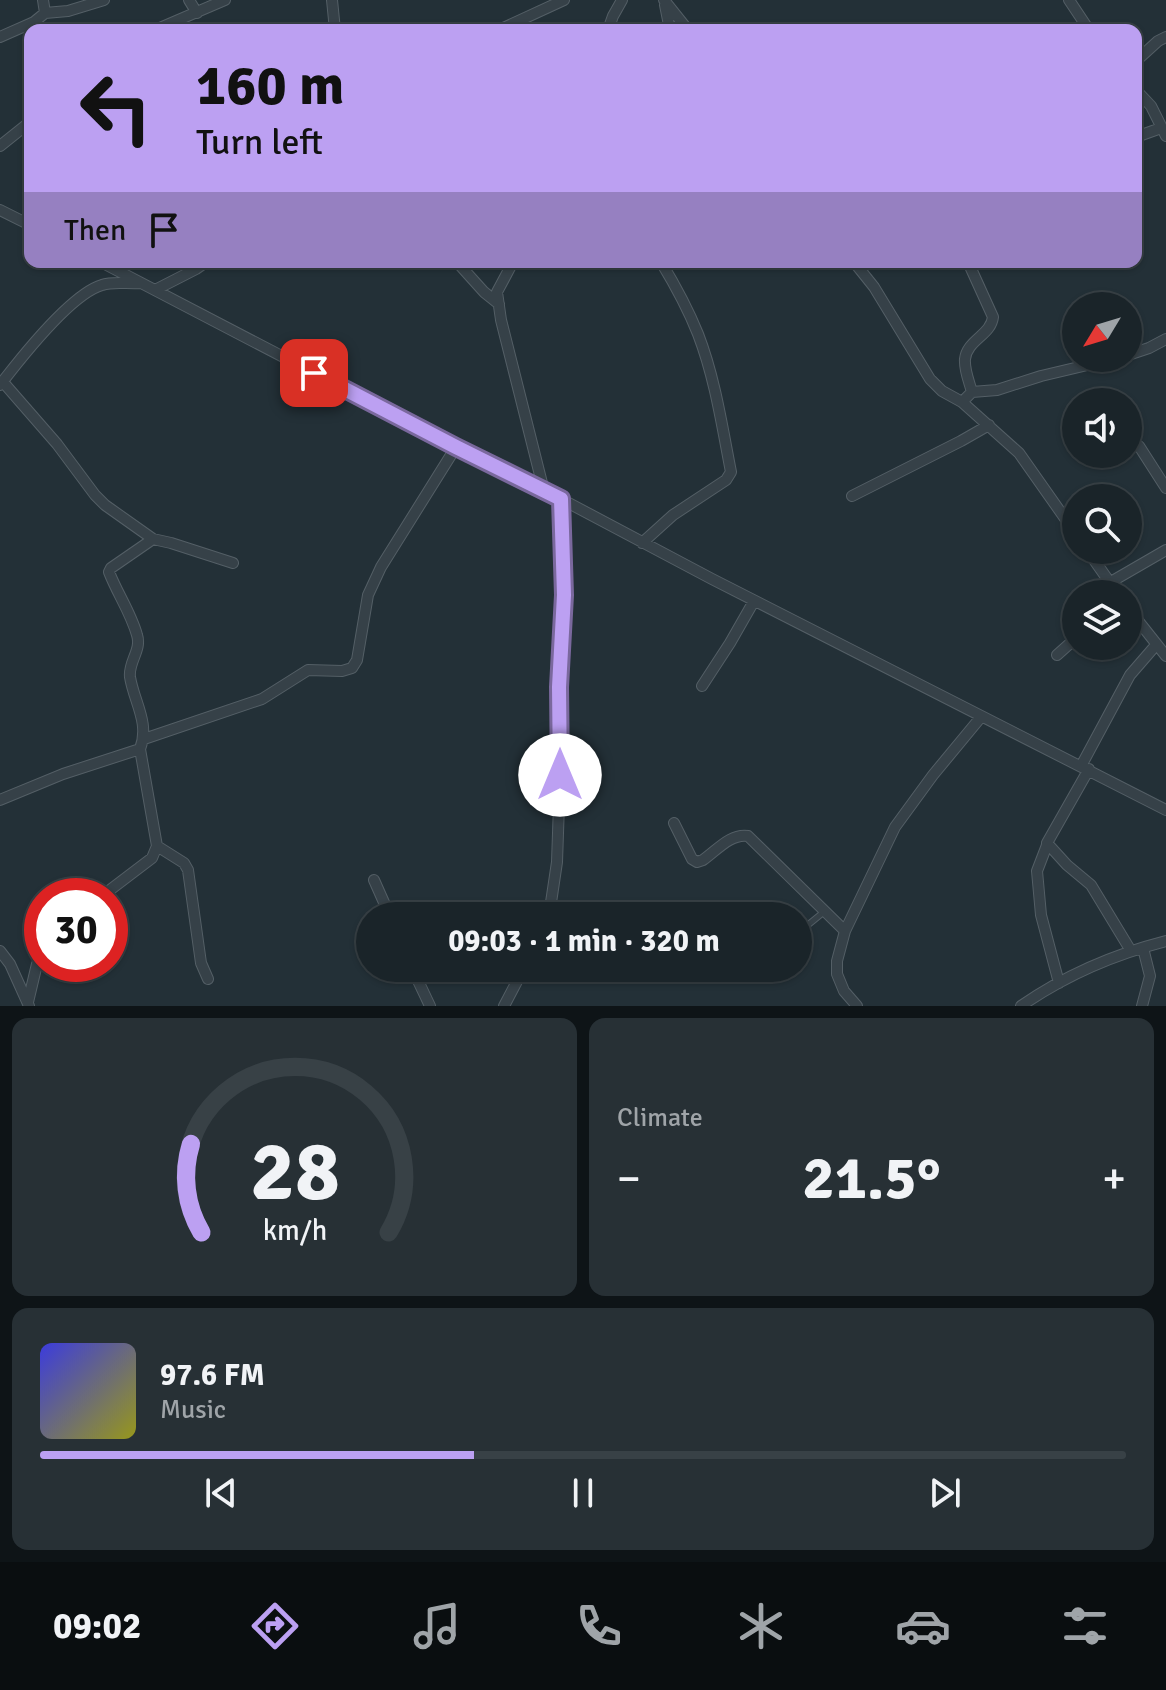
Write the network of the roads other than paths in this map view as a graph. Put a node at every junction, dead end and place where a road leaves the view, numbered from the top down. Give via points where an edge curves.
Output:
1 (43, 0) edge
2 (104, 0) edge
3 (189, 0) edge
4 (225, 0) edge
5 (332, 0) edge
6 (564, 0) edge
7 (622, 0) edge
8 (665, 0) edge
9 (1069, 0) edge
10 (45, 13) junction
11 (197, 13) junction
12 (29, 24) edge
13 (170, 24) edge
14 (334, 24) edge
15 (512, 24) edge
16 (611, 24) edge
17 (669, 24) edge
18 (683, 24) edge
19 (1085, 24) edge
20 (24, 26) edge
21 (0, 37) edge
22 (1166, 37) edge
23 (1142, 56) edge
24 (1142, 96) edge
25 (24, 127) edge
26 (1164, 132) edge
27 (1142, 136) edge
28 (0, 146) edge
29 (0, 210) edge
30 (24, 222) edge
31 (113, 268) edge
32 (197, 268) edge
33 (462, 268) edge
34 (510, 268) edge
35 (664, 268) edge
36 (859, 268) edge
37 (971, 268) edge
38 (142, 283) junction
39 (155, 290) junction
40 (499, 304) junction
41 (1166, 339) edge
42 (1142, 350) edge
43 (1062, 371) edge
44 (1, 383) edge
45 (972, 392) junction
46 (962, 402) junction
47 (989, 425) junction
48 (456, 447) junction
49 (1142, 451) edge
50 (1166, 488) edge
51 (544, 491) junction
52 (852, 496) dead end
53 (561, 499) junction
54 (1062, 514) edge
55 (153, 539) junction
56 (642, 543) junction
57 (1166, 550) edge
58 (233, 563) dead end
59 (1114, 580) edge
60 (754, 601) junction
61 (1142, 626) edge
62 (1156, 645) junction
63 (1062, 651) edge
64 (1057, 655) dead end
65 (1166, 656) edge
66 (702, 686) dead end
67 (981, 717) junction
68 (142, 744) junction
69 (1085, 768) junction
70 (0, 800) edge
71 (1166, 810) edge
72 (674, 823) dead end
73 (1047, 845) junction
74 (157, 846) junction
75 (126, 878) edge
76 (374, 880) dead end
77 (384, 902) edge
78 (551, 902) edge
79 (825, 911) junction
80 (812, 922) edge
81 (845, 931) junction
82 (1166, 941) edge
83 (1143, 948) junction
84 (0, 951) edge
85 (1131, 951) junction
86 (208, 979) dead end
87 (33, 982) edge
88 (419, 982) edge
89 (517, 982) edge
90 (1059, 983) junction
91 (28, 1004) edge
92 (430, 1006) edge
93 (504, 1006) edge
94 (857, 1006) edge
95 (1021, 1006) edge
96 (1142, 1006) edge

1 - 10 street
2 - 10 street
3 - 11 street
4 - 11 street
5 - 14 street
6 - 15 street
7 - 16 street
8 - 17 street
8 - 18 street
9 - 19 street
10 - 12 street
11 - 13 street
20 - 21 street
22 - 23 street
24 - 26 street
25 - 28 street
26 - 27 street
29 - 30 street
31 - 38 street
32 - 39 street
33 - 40 street
34 - 40 street via 497,292
35 - 56 street via 704,350 731,472
36 - 46 street via 930,379
37 - 45 street via 994,321 965,358
38 - 39 street
38 - 44 street via 96,287 53,322
39 - 48 street
40 - 51 street
41 - 42 street
43 - 45 street
44 - 55 street via 95,495
45 - 46 street
46 - 47 street
47 - 52 street
47 - 54 street via 1019,453
48 - 51 street
48 - 68 street via 381,567 368,595 352,668 308,670 262,699
49 - 50 street
51 - 53 street
53 - 56 street
53 - 78 street via 560,775
55 - 58 street
55 - 68 street via 109,572 138,636 130,676 142,715
56 - 60 street
57 - 59 street
60 - 66 street
60 - 67 street
61 - 62 street
62 - 65 street
62 - 69 street via 1130,675
63 - 64 street
67 - 69 street
67 - 81 street via 895,827
68 - 70 street
68 - 74 street
69 - 71 street
69 - 73 street
72 - 79 street via 697,862 735,836 748,836
73 - 85 street via 1091,885
73 - 90 street via 1037,871 1041,915
74 - 75 street via 152,858
74 - 86 street via 188,870
76 - 77 street
79 - 80 lane
79 - 81 street
81 - 94 street via 837,974
82 - 83 street
83 - 85 street
83 - 96 street via 1150,976
84 - 91 street
85 - 90 street
87 - 91 street
88 - 92 street
89 - 93 street
90 - 95 street

